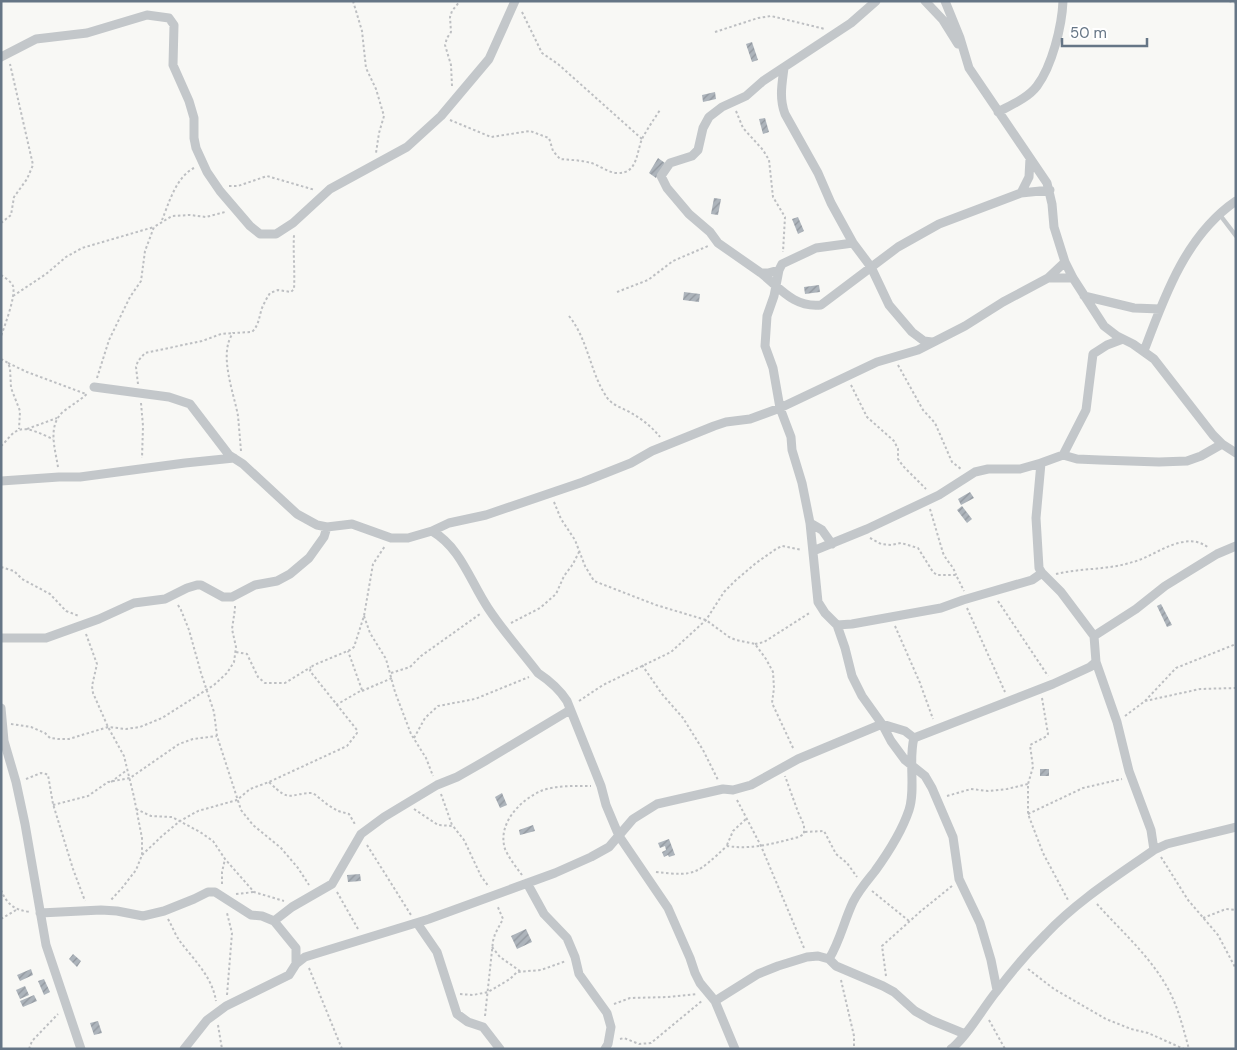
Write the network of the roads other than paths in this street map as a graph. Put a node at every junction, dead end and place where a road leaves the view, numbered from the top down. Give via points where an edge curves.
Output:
1 (876, 1) edge
2 (925, 1) edge
3 (944, 1) edge
4 (1063, 1) edge
5 (517, 4) edge
6 (964, 53) junction
7 (4, 55) edge
8 (784, 68) junction
9 (998, 112) junction
10 (1030, 157) junction
11 (1050, 190) junction
12 (1021, 193) junction
13 (1236, 201) edge
14 (1220, 215) junction
15 (1236, 236) edge
16 (853, 243) junction
17 (1065, 262) junction
18 (780, 267) junction
19 (871, 268) junction
20 (762, 273) junction
21 (1048, 278) junction
22 (1073, 278) junction
23 (776, 287) junction
24 (1084, 296) junction
25 (1160, 309) junction
26 (1123, 339) junction
27 (932, 342) junction
28 (1144, 351) junction
29 (94, 387) road end
30 (780, 408) junction
31 (1222, 444) junction
32 (1236, 453) edge
33 (1063, 455) junction
34 (234, 458) junction
35 (1041, 463) junction
36 (1, 481) edge
37 (810, 523) junction
38 (327, 527) junction
39 (432, 531) junction
40 (832, 544) junction
41 (1236, 546) edge
42 (813, 551) junction
43 (1044, 575) junction
44 (837, 625) junction
45 (1094, 636) junction
46 (1, 638) edge
47 (1096, 662) junction
48 (1, 708) edge
49 (570, 710) junction
50 (2, 722) edge
51 (882, 724) junction
52 (914, 738) junction
53 (912, 765) junction
54 (1236, 827) edge
55 (619, 836) junction
56 (1154, 850) junction
57 (527, 883) junction
58 (40, 912) junction
59 (274, 922) junction
60 (417, 923) junction
61 (829, 959) junction
62 (296, 964) junction
63 (997, 990) junction
64 (710, 997) junction
65 (964, 1034) junction
66 (607, 1046) edge
67 (81, 1049) edge
68 (184, 1049) edge
69 (500, 1049) edge
70 (735, 1049) edge
71 (951, 1049) edge

1 - 8 street via 861,16
2 - 6 street via 943,20
3 - 6 street
4 - 9 street via 1056,42 1042,76 1026,96
5 - 7 street via 489,59 441,116 403,150 327,192 276,234 266,235 260,234 235,210 204,166 196,148 192,111 173,65 174,25 170,18 147,15 87,33 36,39
6 - 9 street via 969,68
8 - 16 street via 781,104 784,114
8 - 20 street via 746,96 709,117 698,150 692,156 670,163 662,176 667,188 718,243
9 - 10 street
10 - 11 street
10 - 12 street via 1028,178
11 - 12 street
11 - 17 street via 1054,227
12 - 19 street via 939,224 898,247
13 - 14 street
14 - 15 lane
14 - 25 street via 1192,246
16 - 18 street via 816,248
16 - 19 street
17 - 21 street
17 - 22 street
18 - 20 street
18 - 23 street
19 - 23 street via 821,305 800,303
19 - 27 street via 889,305 912,332 924,341
20 - 23 street
21 - 22 street
21 - 27 street
22 - 24 street
23 - 30 street via 767,316 765,346 773,368
24 - 25 street via 1134,308
24 - 26 street via 1104,326
25 - 28 street
26 - 28 street
26 - 33 street via 1093,354 1086,410
27 - 30 street via 918,350 877,362
28 - 31 street via 1166,372
29 - 34 street via 169,397 190,404
30 - 37 street via 791,437
30 - 39 street via 750,419 719,424 631,463 486,515 449,522
31 - 32 street
31 - 33 street via 1195,459 1174,462 1077,459
33 - 35 street
34 - 36 street via 80,477
34 - 38 street via 297,514
35 - 40 street via 1020,469 988,469 973,474
35 - 43 street via 1036,535 1038,560
37 - 40 street via 822,530
37 - 42 street
38 - 39 street via 352,524 391,538 408,538
38 - 46 street via 309,558 290,574 232,597 218,595 199,585 172,597 134,603 99,619 82,620 46,638
39 - 49 street via 456,551 488,608 538,673 563,694
40 - 42 street
41 - 45 street via 1216,554 1165,586
42 - 44 street via 818,602
43 - 44 street via 941,608
43 - 45 street
44 - 51 street via 856,685
45 - 47 street
47 - 52 street via 1053,684
47 - 56 street via 1151,830
48 - 50 street
49 - 55 street
49 - 59 street via 384,817 361,834 332,884 296,904
50 - 58 street via 25,824
51 - 52 street via 905,731
51 - 53 street via 891,741
51 - 55 street via 798,759 751,785 657,804 633,818
52 - 53 street
53 - 61 street via 910,808 890,848 853,902
53 - 63 street via 925,776 932,788 953,837 960,881 980,923
54 - 56 street
55 - 57 street via 609,847 591,857
55 - 64 street via 668,908 695,973
56 - 63 street via 1073,908
57 - 60 street
57 - 66 street via 544,914 567,938 581,977 605,1009 611,1024
58 - 59 street via 102,910 138,916 215,892 251,915
58 - 67 street via 46,944
59 - 62 street via 296,948
60 - 62 street via 305,958
60 - 69 street via 437,952 458,1016 484,1027
61 - 64 street via 818,956 778,966
61 - 65 street via 836,966 894,992 930,1020
62 - 68 street via 284,977 218,1012 204,1023
63 - 65 street
64 - 70 street
65 - 71 street

